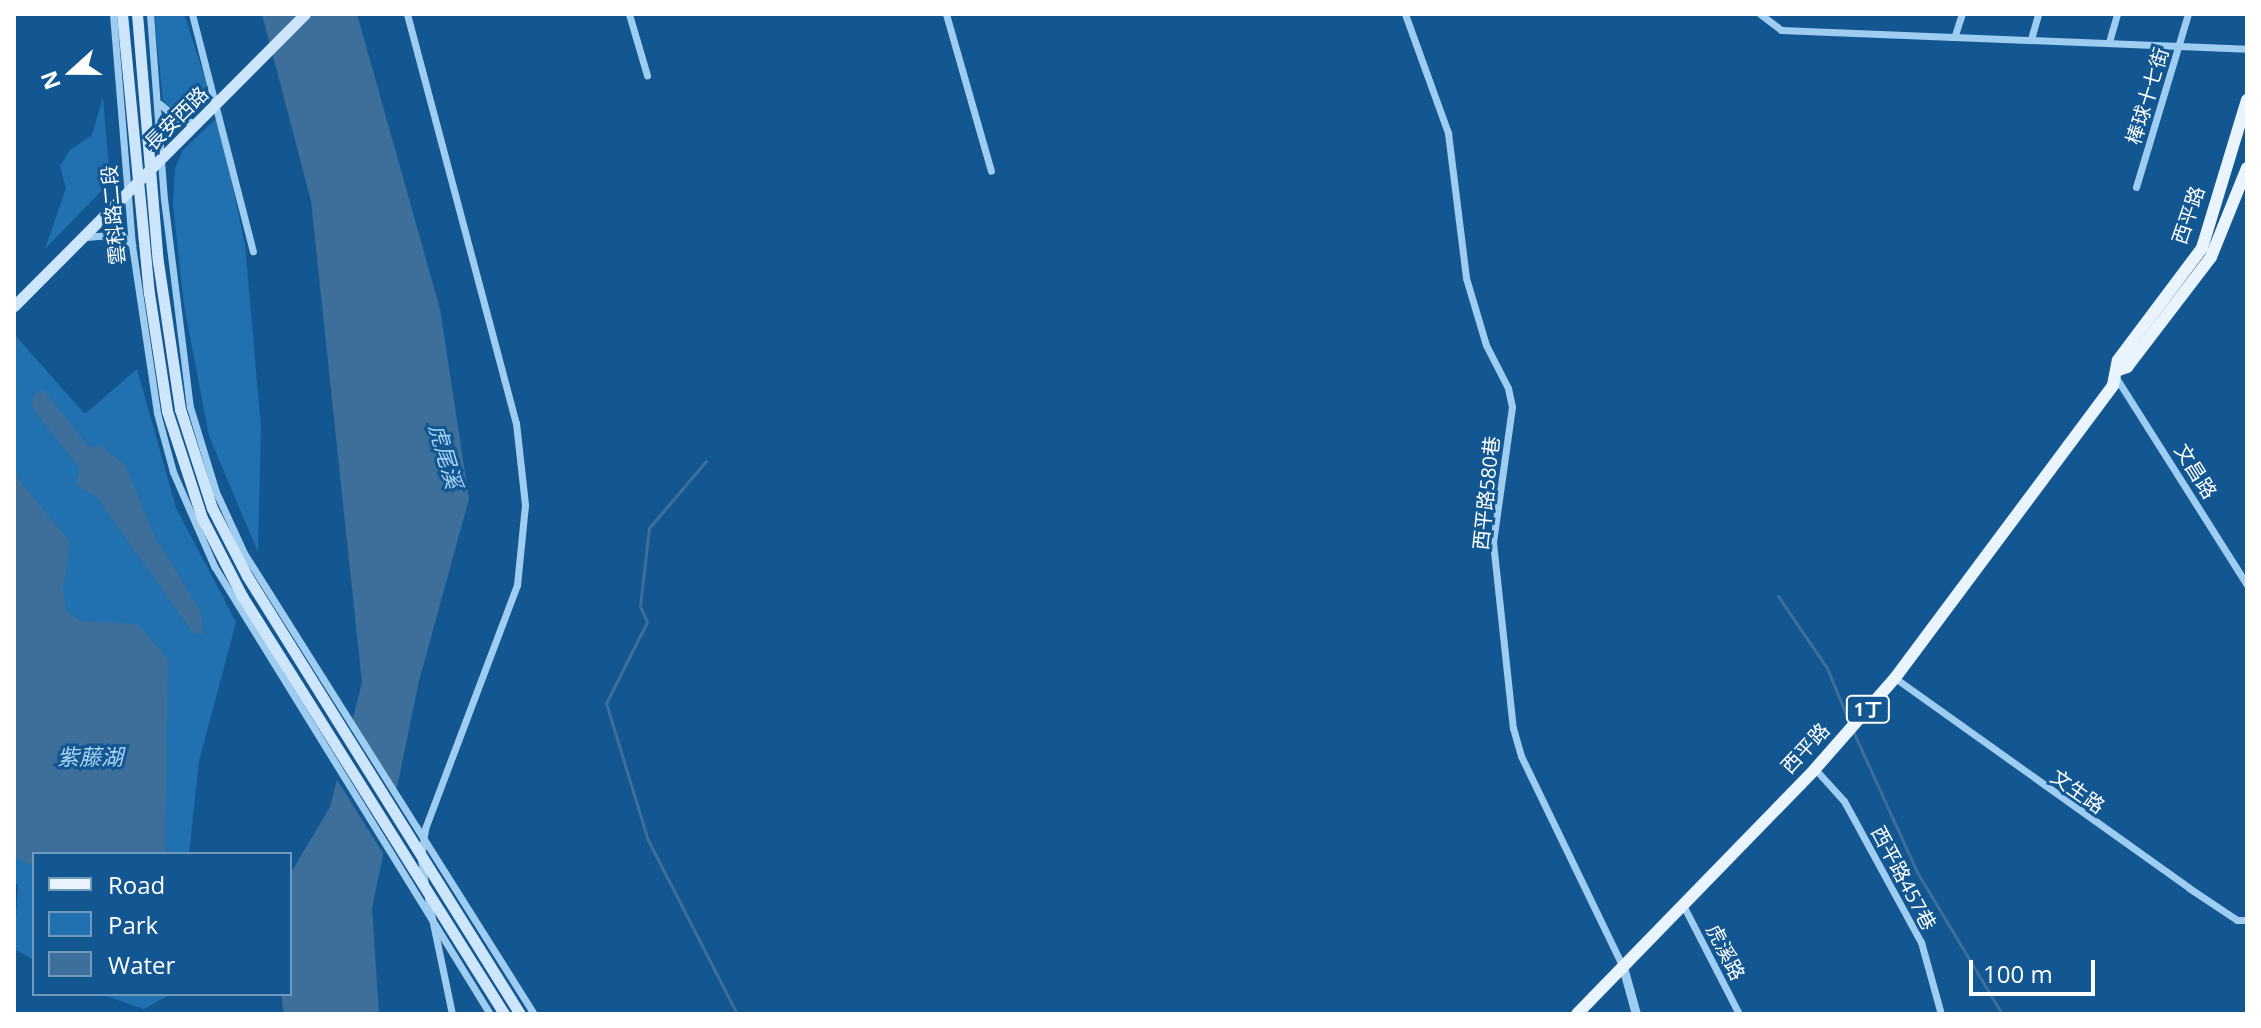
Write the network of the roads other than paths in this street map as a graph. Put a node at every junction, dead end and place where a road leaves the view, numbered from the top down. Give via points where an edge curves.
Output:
1 (113, 14) edge
2 (122, 14) edge
3 (137, 14) edge
4 (150, 14) edge
5 (192, 14) edge
6 (305, 14) edge
7 (407, 14) edge
8 (629, 14) edge
9 (946, 14) edge
10 (1405, 14) edge
11 (1760, 14) edge
12 (1962, 14) edge
13 (2038, 14) edge
14 (2117, 14) edge
15 (2188, 14) edge
16 (1955, 35) junction
17 (2031, 39) junction
18 (2109, 42) junction
19 (2178, 48) junction
20 (2247, 49) edge
21 (647, 75) dead end
22 (223, 97) junction
23 (2247, 100) edge
24 (158, 102) junction
25 (195, 123) junction
26 (163, 153) junction
27 (152, 167) junction
28 (2247, 168) edge
29 (991, 171) dead end
30 (139, 183) junction
31 (2136, 187) dead end
32 (129, 192) junction
33 (83, 238) junction
34 (132, 245) junction
35 (253, 251) dead end
36 (14, 306) edge
37 (2117, 373) junction
38 (173, 410) junction
39 (2247, 585) edge
40 (1895, 678) junction
41 (1815, 769) junction
42 (1683, 905) junction
43 (2247, 920) edge
44 (1623, 967) junction
45 (452, 1014) edge
46 (490, 1014) edge
47 (504, 1014) edge
48 (520, 1014) edge
49 (534, 1014) edge
50 (1577, 1014) edge
51 (1636, 1014) edge
52 (1739, 1014) edge
53 (1941, 1014) edge

1 - 32 street, 雲科路二段
2 - 30 main road, 雲科路二段
3 - 27 main road, 雲科路二段
4 - 24 street
5 - 22 street
6 - 22 main road, 長安西路
7 - 45 street via 516,423 525,505 517,585 447,762 421,859
8 - 21 street
9 - 29 street
10 - 44 street, 西平路580巷 via 1448,133 1466,278 1512,407 1493,542 1513,728 1521,756
11 - 16 street via 1781,30
12 - 16 street
13 - 17 street
14 - 18 street
15 - 19 street, 棒球十七街
16 - 17 street
17 - 18 street
18 - 19 street
19 - 20 street
19 - 31 street, 棒球十七街
22 - 25 main road, 長安西路
22 - 35 street
23 - 37 main road, 西平路 / 1丁 via 2202,248 2118,360
24 - 25 street via 176,118
24 - 26 street
25 - 26 main road, 長安西路
26 - 27 main road, 長安西路
26 - 38 street
27 - 30 main road, 長安西路
27 - 38 main road, 雲科路二段
28 - 37 main road, 西平路 / 1丁 via 2211,257
30 - 32 main road, 長安西路
30 - 38 main road, 雲科路二段
32 - 33 main road, 長安西路
32 - 34 street, 雲科路二段
33 - 34 street via 107,232 121,234
33 - 36 main road, 長安西路
34 - 38 street, 雲科路二段
37 - 39 street, 文昌路
37 - 40 main road, 西平路 / 1丁
38 - 46 street, bridge via 173,472 214,566
38 - 47 main road, bridge via 202,518 242,596
38 - 48 main road, bridge via 241,565
38 - 49 street, bridge via 244,553
40 - 41 main road, 西平路 / 1丁
40 - 43 street, 文生路 via 2189,888 2237,920
41 - 42 main road, 西平路 / 1丁
41 - 53 street, 西平路457巷 via 1844,801 1921,942
42 - 44 main road, 西平路 / 1丁
42 - 52 street, 虎溪路
44 - 50 main road, 西平路 / 1丁
44 - 51 street

